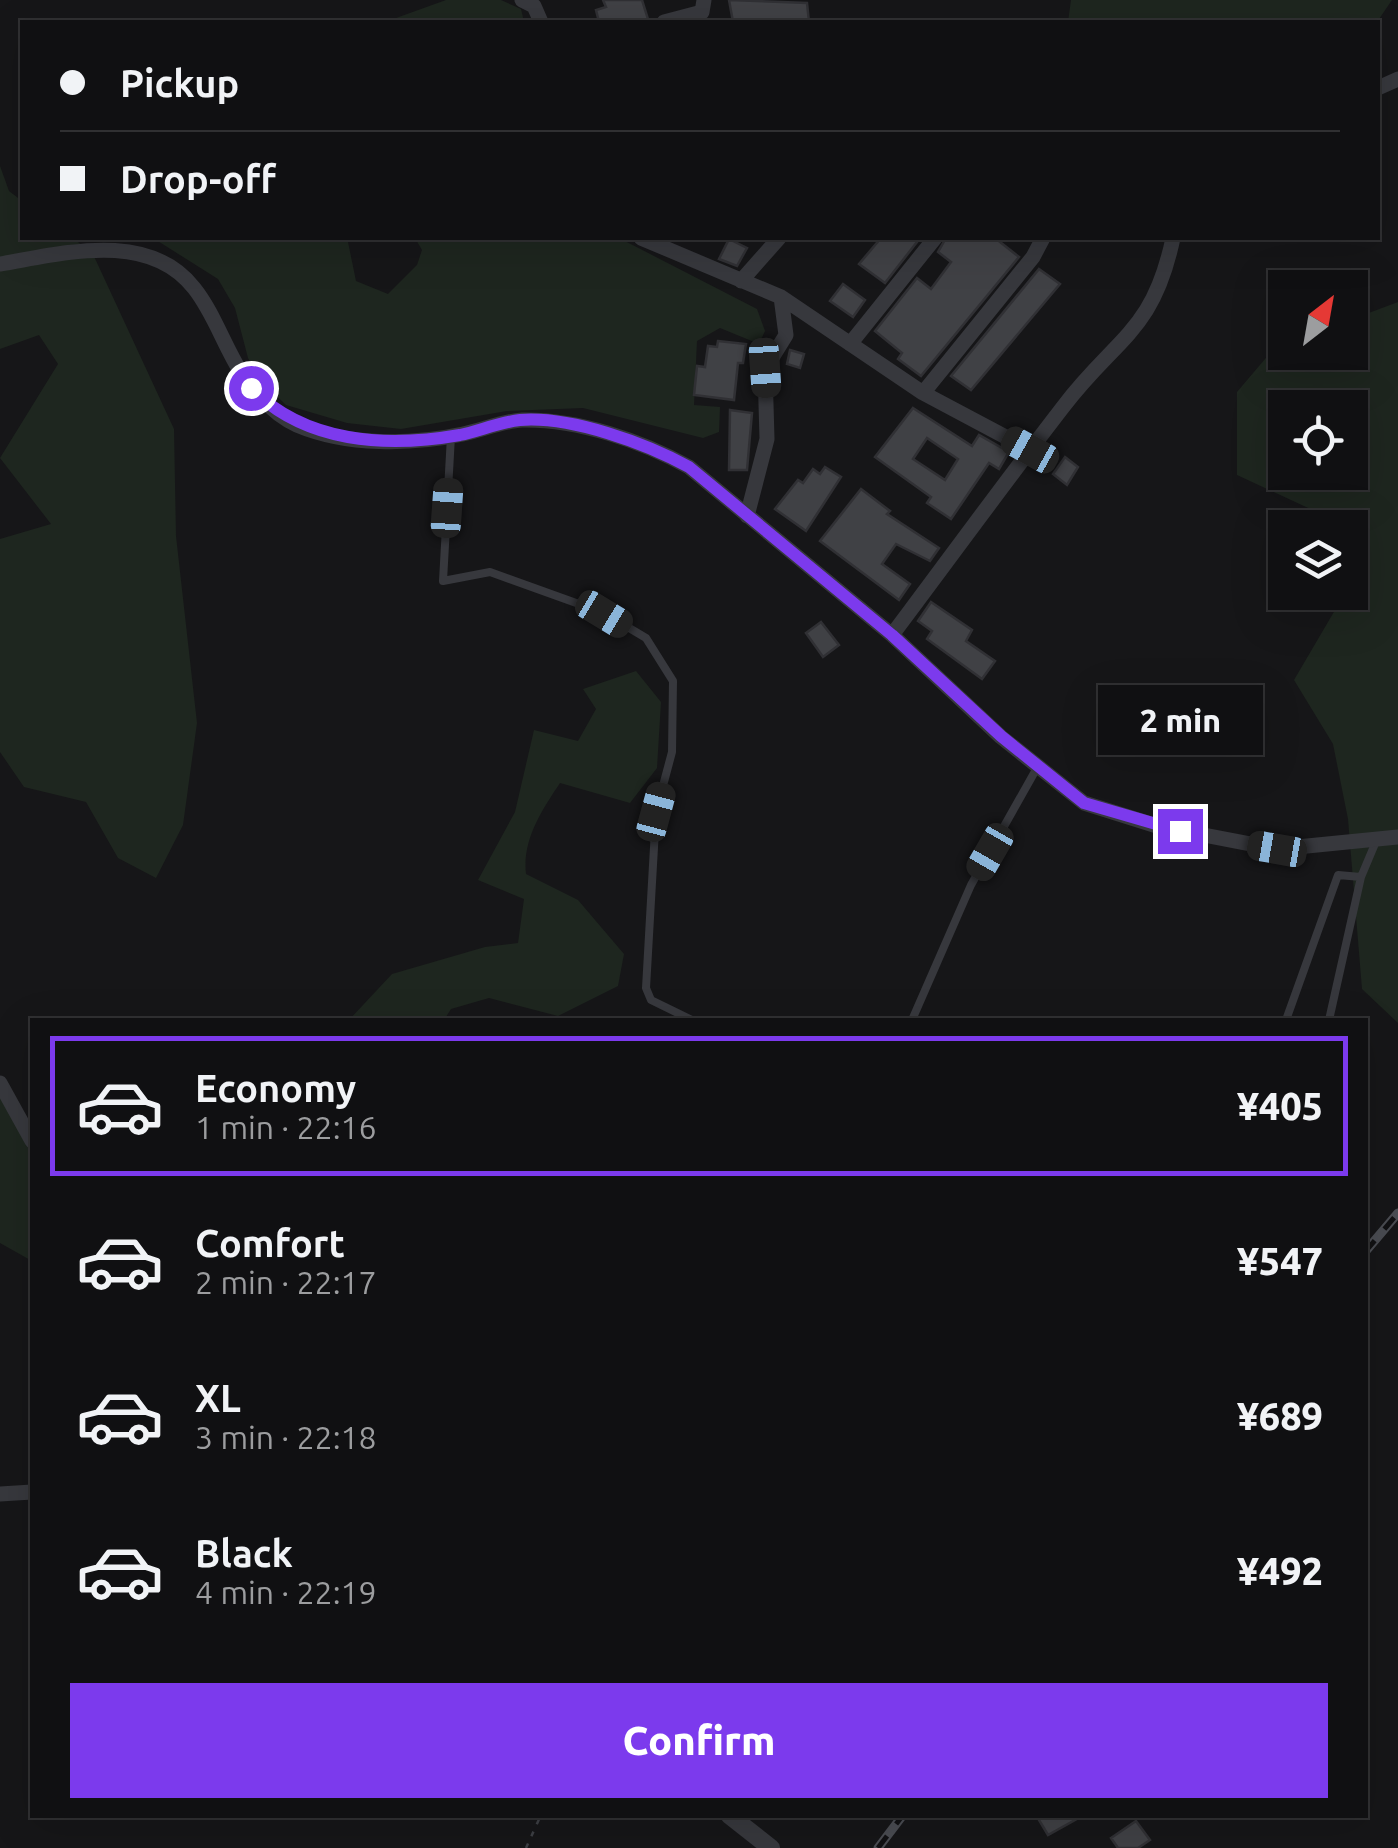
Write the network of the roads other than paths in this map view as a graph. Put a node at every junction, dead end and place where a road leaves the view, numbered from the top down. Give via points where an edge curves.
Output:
1 (522, 0) edge
2 (704, 0) edge
3 (540, 20) edge
4 (672, 20) edge
5 (646, 240) edge
6 (778, 240) edge
7 (934, 240) edge
8 (1043, 240) edge
9 (1173, 240) edge
10 (0, 264) edge
11 (740, 280) junction
12 (781, 297) junction
13 (850, 344) junction
14 (923, 394) junction
15 (451, 436) junction
16 (1030, 450) junction
17 (747, 516) junction
18 (892, 635) junction
19 (1038, 766) junction
20 (1398, 838) edge
21 (1377, 839) junction
22 (1361, 877) junction
23 (688, 1018) edge
24 (913, 1018) edge
25 (1287, 1018) edge
26 (1328, 1018) edge
27 (0, 1083) edge
28 (30, 1137) edge
29 (30, 1492) edge
30 (0, 1494) edge
31 (733, 1818) edge
32 (772, 1848) edge

1 - 3 street
2 - 4 street via 702,12
5 - 11 street
6 - 11 street
7 - 13 street
8 - 14 street
9 - 16 street via 1148,312
10 - 15 street via 76,250 136,252 192,284 251,388 298,425 404,443
11 - 12 street
12 - 13 street
12 - 17 street via 786,335 765,368 767,439
13 - 14 street
14 - 16 street
15 - 17 street via 520,420 651,446 689,467
15 - 23 lane via 443,581 490,572 604,614 646,638 673,680 672,752 656,812 646,988 651,1000
16 - 18 street
17 - 18 street
18 - 19 street
19 - 21 street via 1084,803 1204,836 1277,849
19 - 24 lane via 971,885
20 - 21 street
21 - 22 lane
22 - 25 lane via 1338,875
22 - 26 lane
27 - 28 street
29 - 30 street
31 - 32 street

